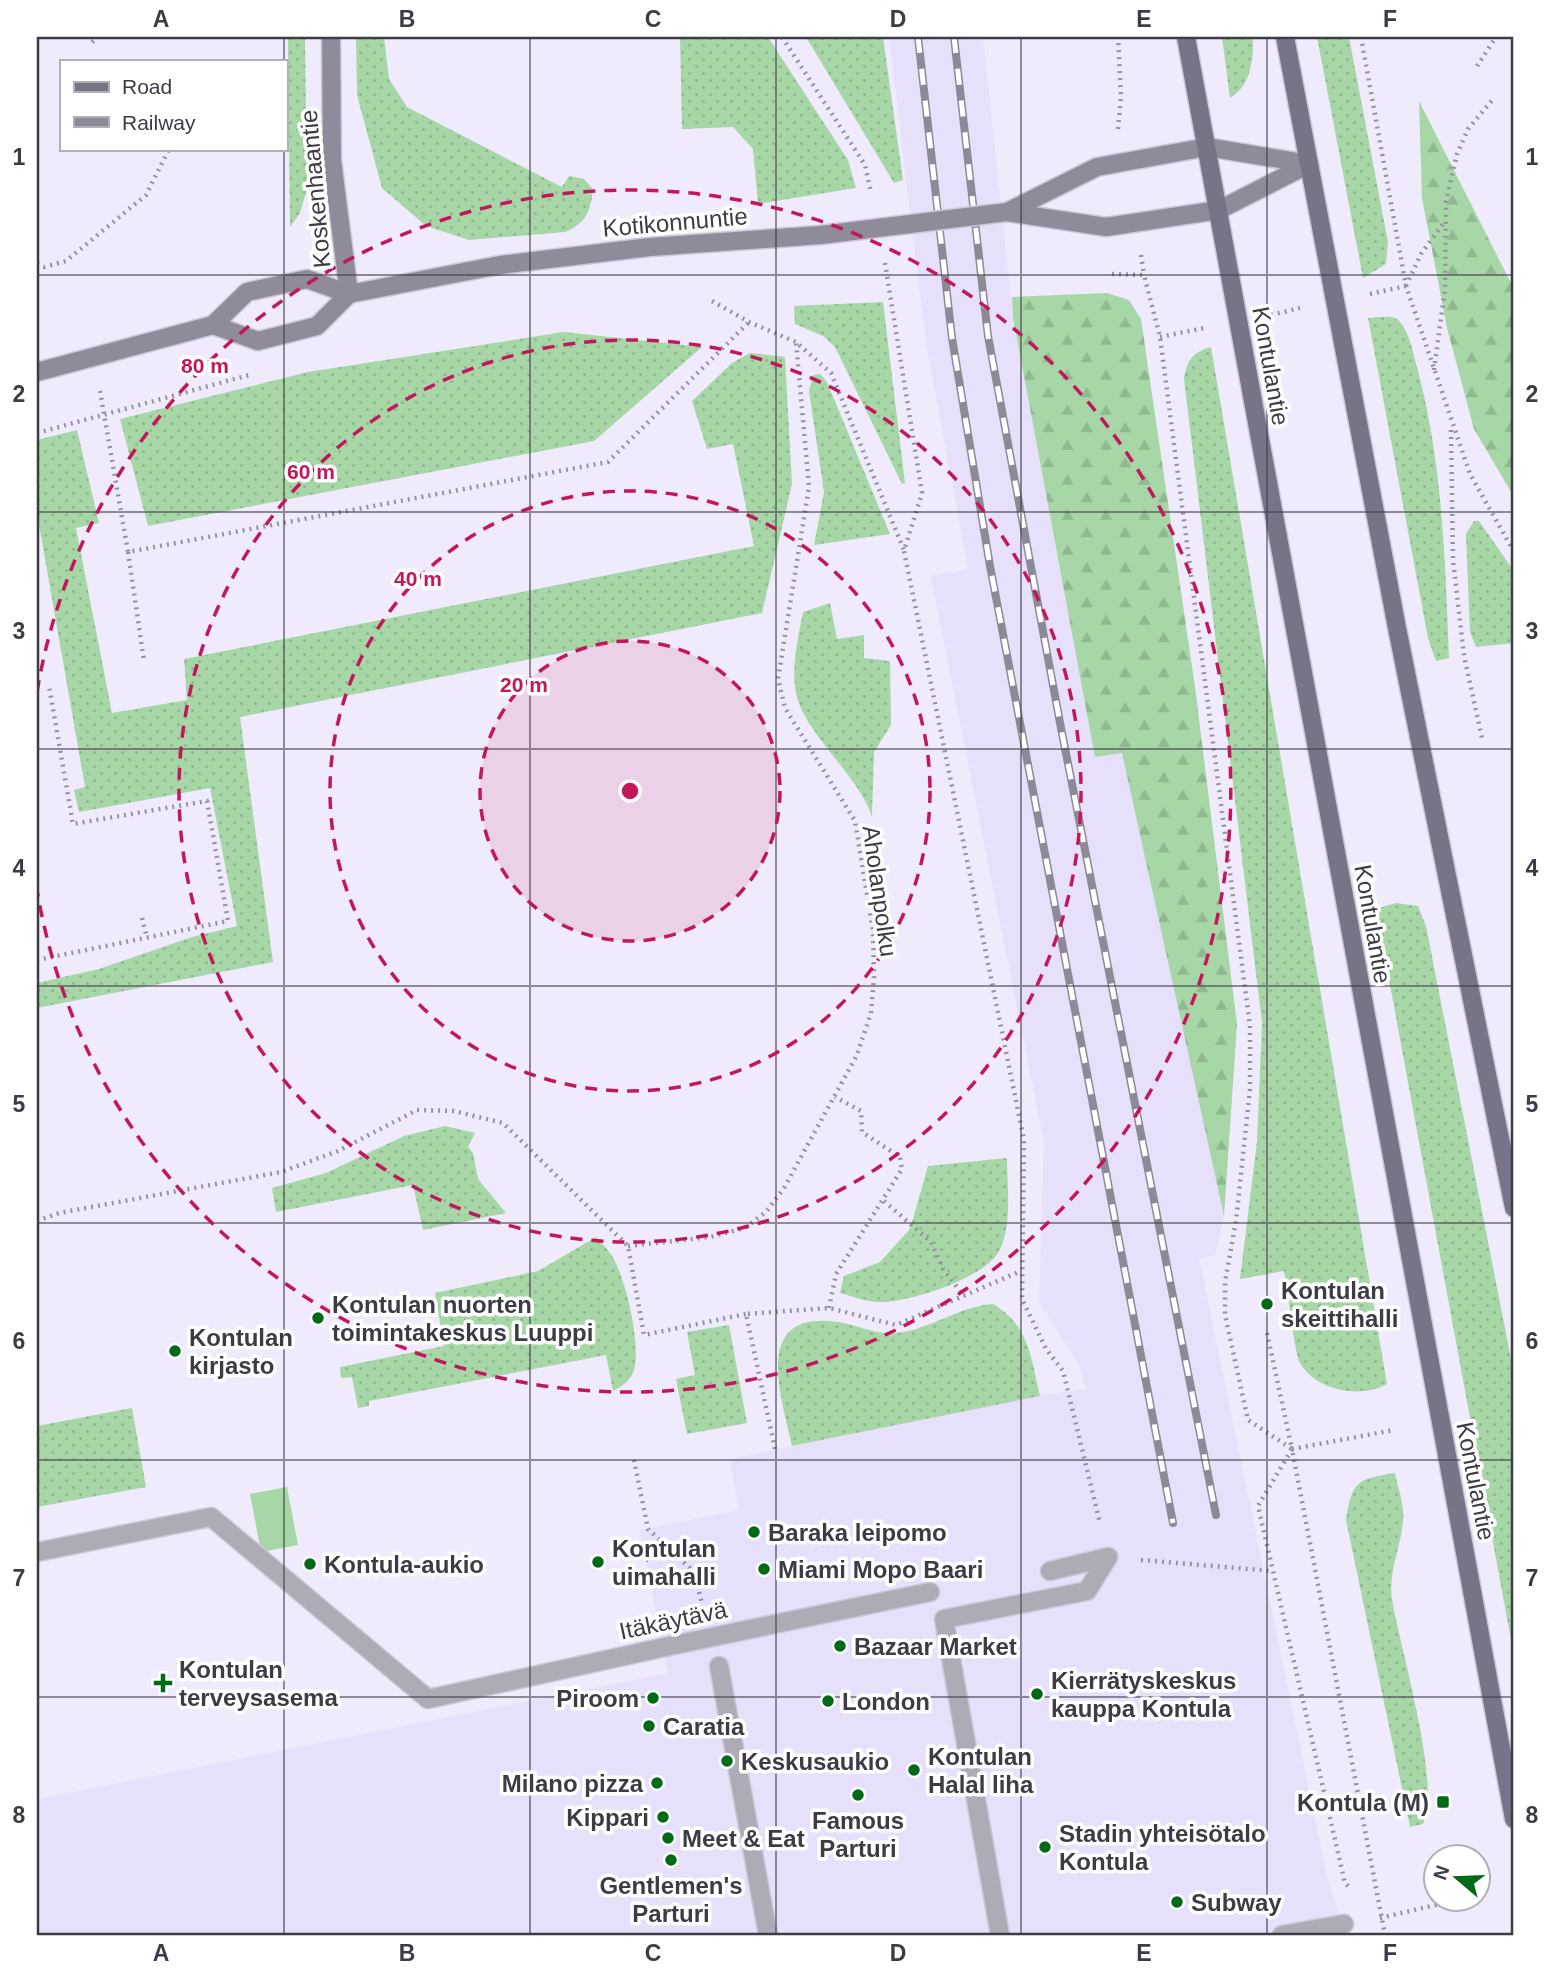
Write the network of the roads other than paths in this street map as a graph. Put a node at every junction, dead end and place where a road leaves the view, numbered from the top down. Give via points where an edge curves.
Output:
1 (331, 37) edge
2 (1186, 37) edge
3 (1285, 37) edge
4 (1207, 147) junction
5 (1309, 164) junction
6 (1219, 210) junction
7 (1007, 212) junction
8 (349, 294) junction
9 (213, 325) junction
10 (37, 372) edge
11 (1514, 1208) edge
12 (37, 1552) edge
13 (1050, 1571) dead end
14 (930, 1592) dead end
15 (719, 1666) dead end
16 (1514, 1819) edge
17 (1344, 1924) dead end
18 (768, 1935) edge
19 (1000, 1935) edge
20 (1282, 1935) edge

1 - 8 street, Koskenhaantie via 332,160
2 - 4 main road, Kontulantie
3 - 5 main road
4 - 5 street, Kotikonnuntie
4 - 6 main road, Kontulantie
4 - 7 street, Kotikonnuntie via 1097,167
5 - 6 street, Kotikonnuntie
5 - 11 main road
6 - 7 street, Kotikonnuntie via 1106,227
6 - 16 main road, Kontulantie
7 - 8 street, Kotikonnuntie, bridge via 821,235 650,247 500,265
8 - 9 street via 307,279 247,292
8 - 9 street via 317,326 258,341
9 - 10 street
12 - 14 street, Itäkäytävä, bridge via 211,1517 428,1699 551,1664 665,1647
13 - 19 street via 1108,1557 1087,1591 944,1619
15 - 18 street
17 - 20 street

